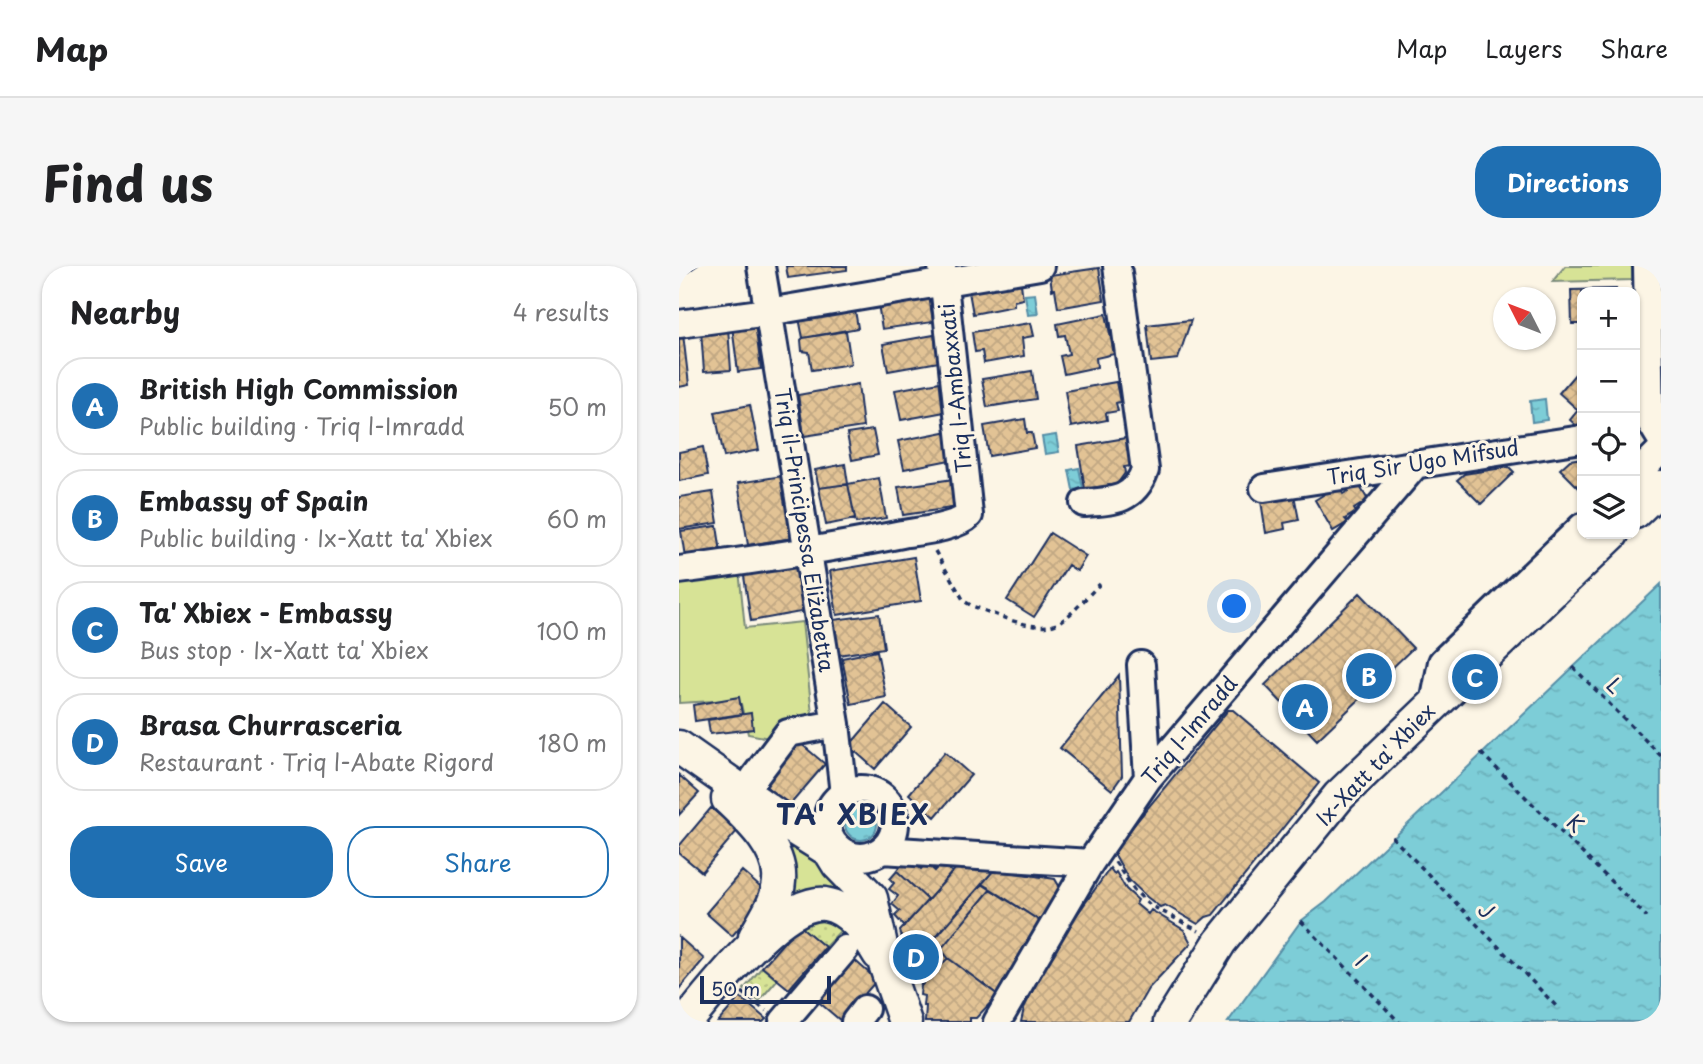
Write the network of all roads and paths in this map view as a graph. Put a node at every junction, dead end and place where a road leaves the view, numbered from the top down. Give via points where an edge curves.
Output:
1 (761, 266) edge
2 (1040, 266) edge
3 (1117, 266) edge
4 (1647, 266) edge
5 (943, 274) edge
6 (768, 312) junction
7 (679, 324) edge
8 (1640, 431) edge
9 (1577, 440) edge
10 (1661, 441) edge
11 (1661, 450) edge
12 (1416, 464) junction
13 (1640, 471) edge
14 (1661, 486) edge
15 (1264, 488) dead end
16 (1083, 503) dead end
17 (1640, 507) edge
18 (922, 531) junction
19 (1577, 532) edge
20 (1607, 539) edge
21 (809, 553) junction
22 (679, 570) edge
23 (1100, 584) dead end
24 (1141, 665) dead end
25 (1573, 667) dead end
26 (1434, 704) junction
27 (836, 723) junction
28 (679, 747) edge
29 (679, 753) edge
30 (1481, 753) dead end
31 (1661, 757) edge
32 (754, 778) dead end
33 (1148, 778) junction
34 (844, 794) junction
35 (828, 816) junction
36 (795, 829) junction
37 (1392, 837) dead end
38 (883, 845) junction
39 (1090, 863) junction
40 (871, 898) junction
41 (1647, 917) dead end
42 (1301, 921) dead end
43 (1220, 942) junction
44 (750, 948) junction
45 (845, 949) dead end
46 (885, 964) junction
47 (724, 978) junction
48 (1557, 1007) dead end
49 (776, 1018) edge
50 (686, 1022) edge
51 (905, 1022) edge
52 (997, 1022) edge
53 (1170, 1022) edge
54 (1399, 1022) edge

1 - 6 street, Triq il-Prinċipessa Eliżabetta
2 - 5 street
3 - 16 street via 1145,470 1131,494
4 - 10 street via 1650,421
5 - 6 street
5 - 18 street, Triq l-Ambaxxati via 970,511 966,519
6 - 7 street
6 - 21 street, Triq il-Prinċipessa Eliżabetta
8 - 10 street
9 - 12 street, Triq Sir Ugo Mifsud
11 - 13 street
12 - 15 street, Triq Sir Ugo Mifsud
12 - 33 street, Triq l-Imradd
14 - 17 main road
18 - 21 street
18 - 23 path via 964,601 1037,628 1061,622
19 - 26 street via 1442,663
20 - 26 main road, Ix-Xatt ta' Xbiex
21 - 22 street
21 - 27 street, Triq il-Prinċipessa Eliżabetta
24 - 33 street
25 - 31 path, L
26 - 43 main road, Ix-Xatt ta' Xbiex via 1339,796
27 - 32 street via 788,733
27 - 34 street, Triq il-Prinċipessa Eliżabetta
28 - 36 main road
29 - 44 main road via 752,821 775,859 780,880 776,895
30 - 41 path, K
33 - 39 street, Triq l-Imradd
34 - 35 street
34 - 38 street via 865,789 891,807 895,818
35 - 36 street
35 - 38 street via 835,845 852,856
36 - 40 main road via 830,851
37 - 48 path, J
38 - 39 street
38 - 40 street
39 - 43 path via 1114,859 1150,905
39 - 52 street, Triq l-Imradd
40 - 46 main road
42 - 54 path, I
43 - 53 main road, Ix-Xatt ta' Xbiex
44 - 46 main road via 793,912 806,905 828,905 865,931
44 - 47 main road
45 - 49 street
46 - 51 main road
47 - 49 path
47 - 50 main road

